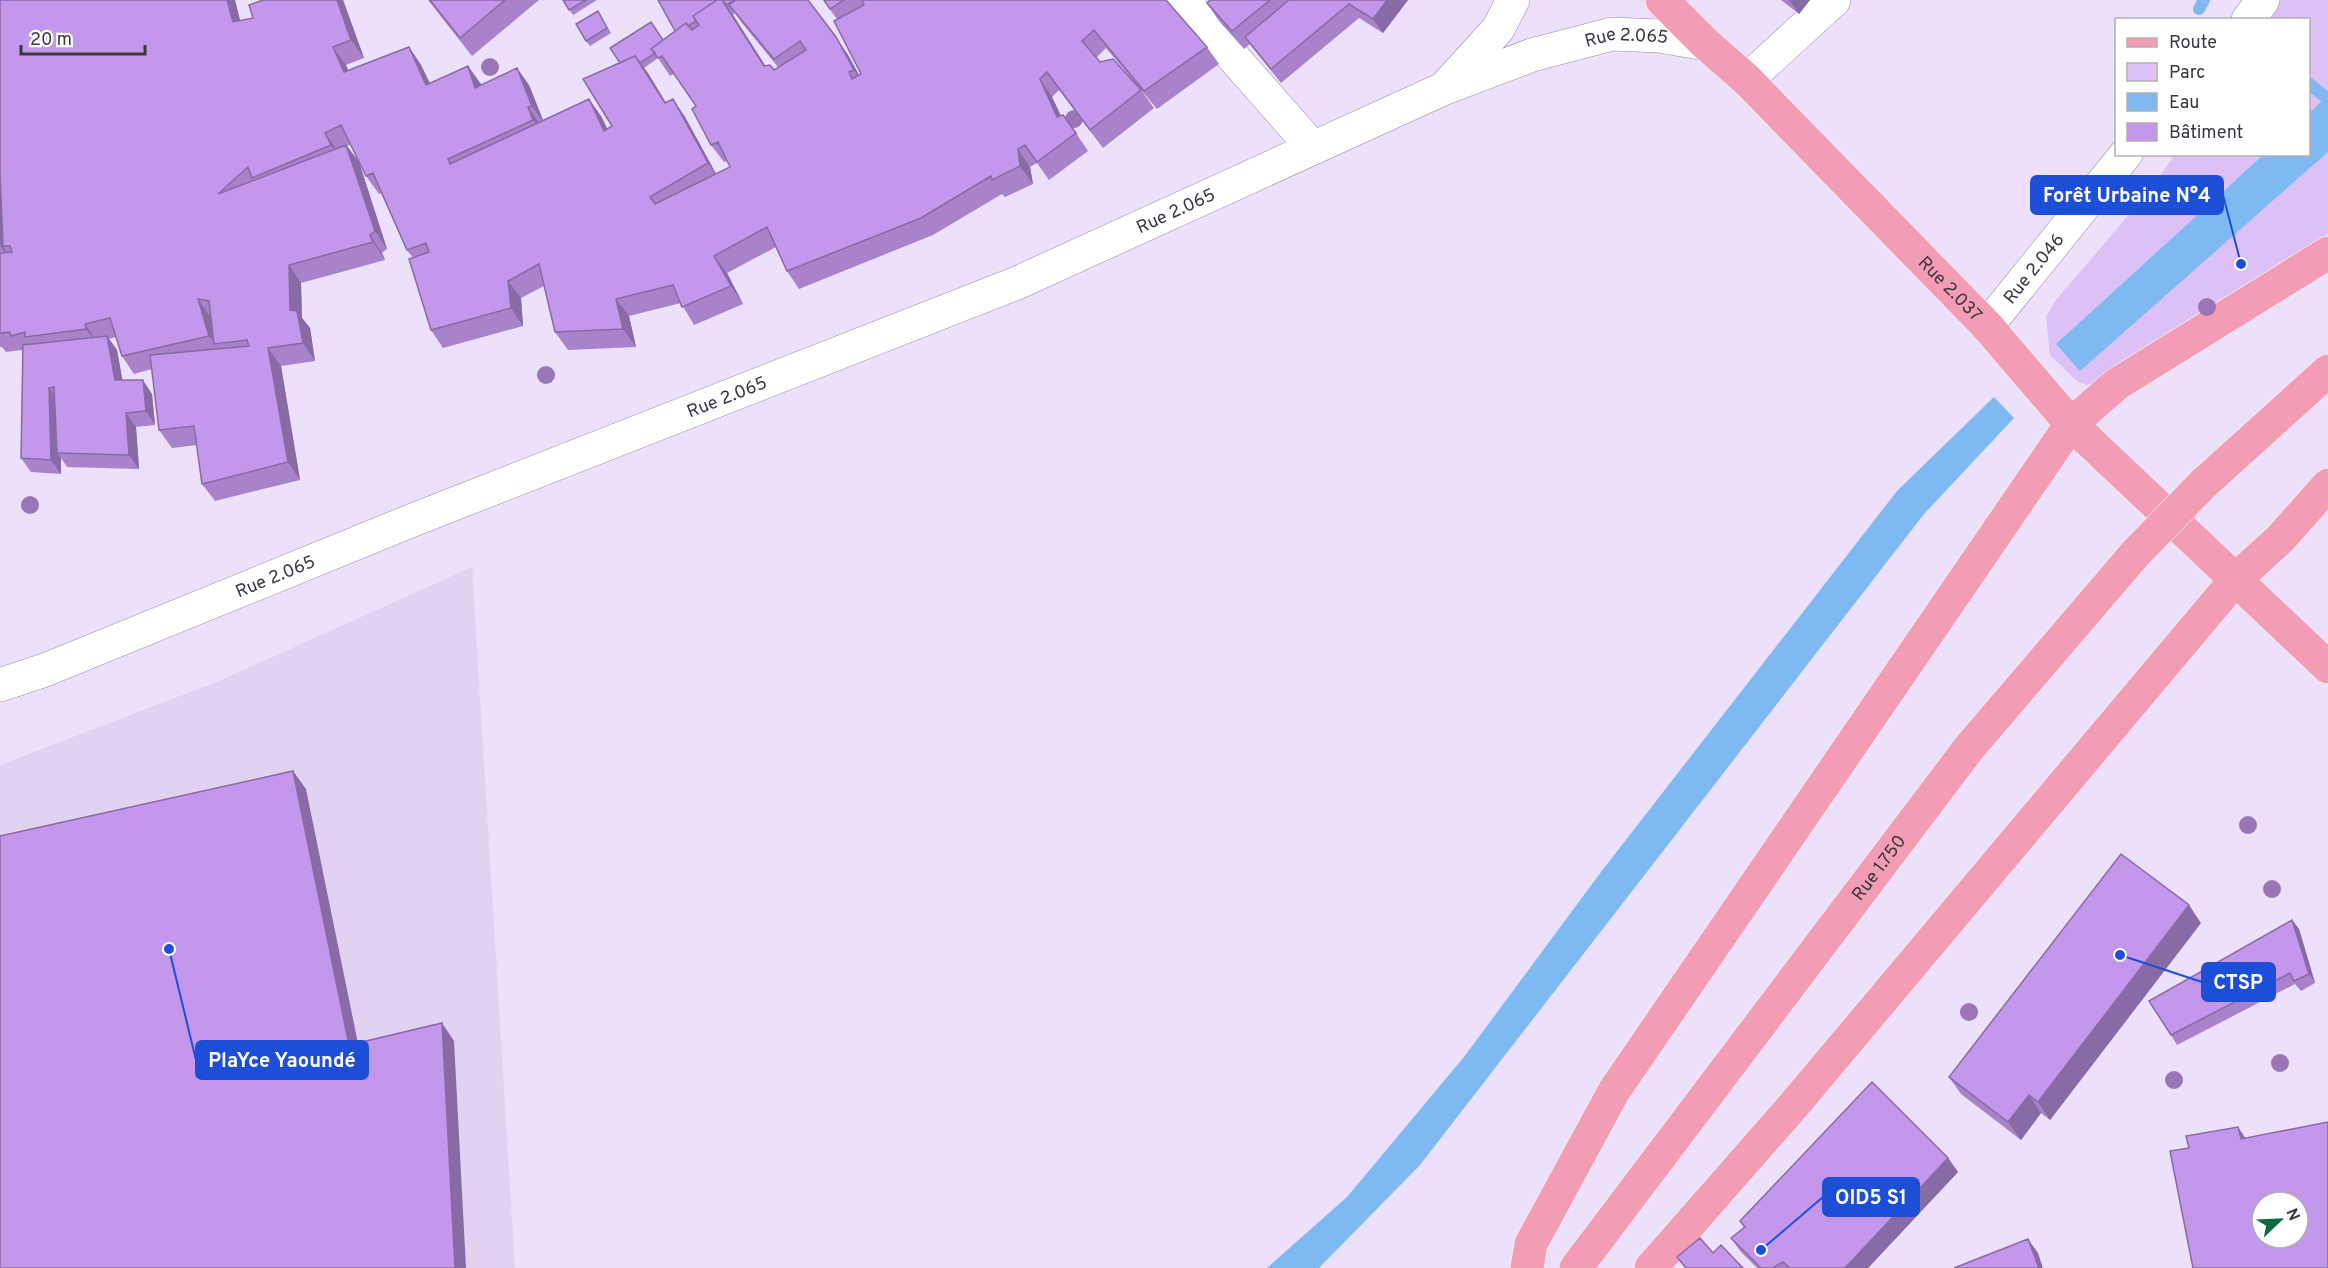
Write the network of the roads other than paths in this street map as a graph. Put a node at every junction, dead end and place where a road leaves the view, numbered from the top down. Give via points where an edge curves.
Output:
1 (1184, 0) edge
2 (1513, 0) edge
3 (1662, 0) edge
4 (1834, 0) edge
5 (2264, 0) edge
6 (2250, 18) edge
7 (1706, 44) junction
8 (1747, 80) junction
9 (1445, 88) junction
10 (1313, 148) junction
11 (2124, 156) edge
12 (2328, 253) edge
13 (1987, 326) junction
14 (2328, 371) edge
15 (2071, 424) junction
16 (2328, 485) edge
17 (2235, 580) junction
18 (2328, 667) edge
19 (0, 685) edge
20 (1527, 1268) edge
21 (1576, 1268) edge
22 (1651, 1268) edge

1 - 10 street
2 - 9 street, Rue 2.065 via 1498,29
3 - 7 main road, Rue 2.037
4 - 8 street
5 - 6 street
7 - 8 main road, Rue 2.037
7 - 9 street, Rue 2.065 via 1612,34 1532,55
8 - 13 main road, Rue 2.037
9 - 10 street, Rue 2.065
10 - 19 street, Rue 2.065 via 1017,283
11 - 13 street, Rue 2.046
12 - 15 main road via 2117,384
13 - 15 main road, Rue 2.037
14 - 21 main road, Rue 1.750, bridge via 2203,484 2135,554 1969,748
15 - 17 main road, Rue 2.037
15 - 20 main road via 1614,1091 1531,1244
16 - 17 main road via 2280,539
17 - 18 main road, Rue 2.037
17 - 22 main road via 1793,1107

